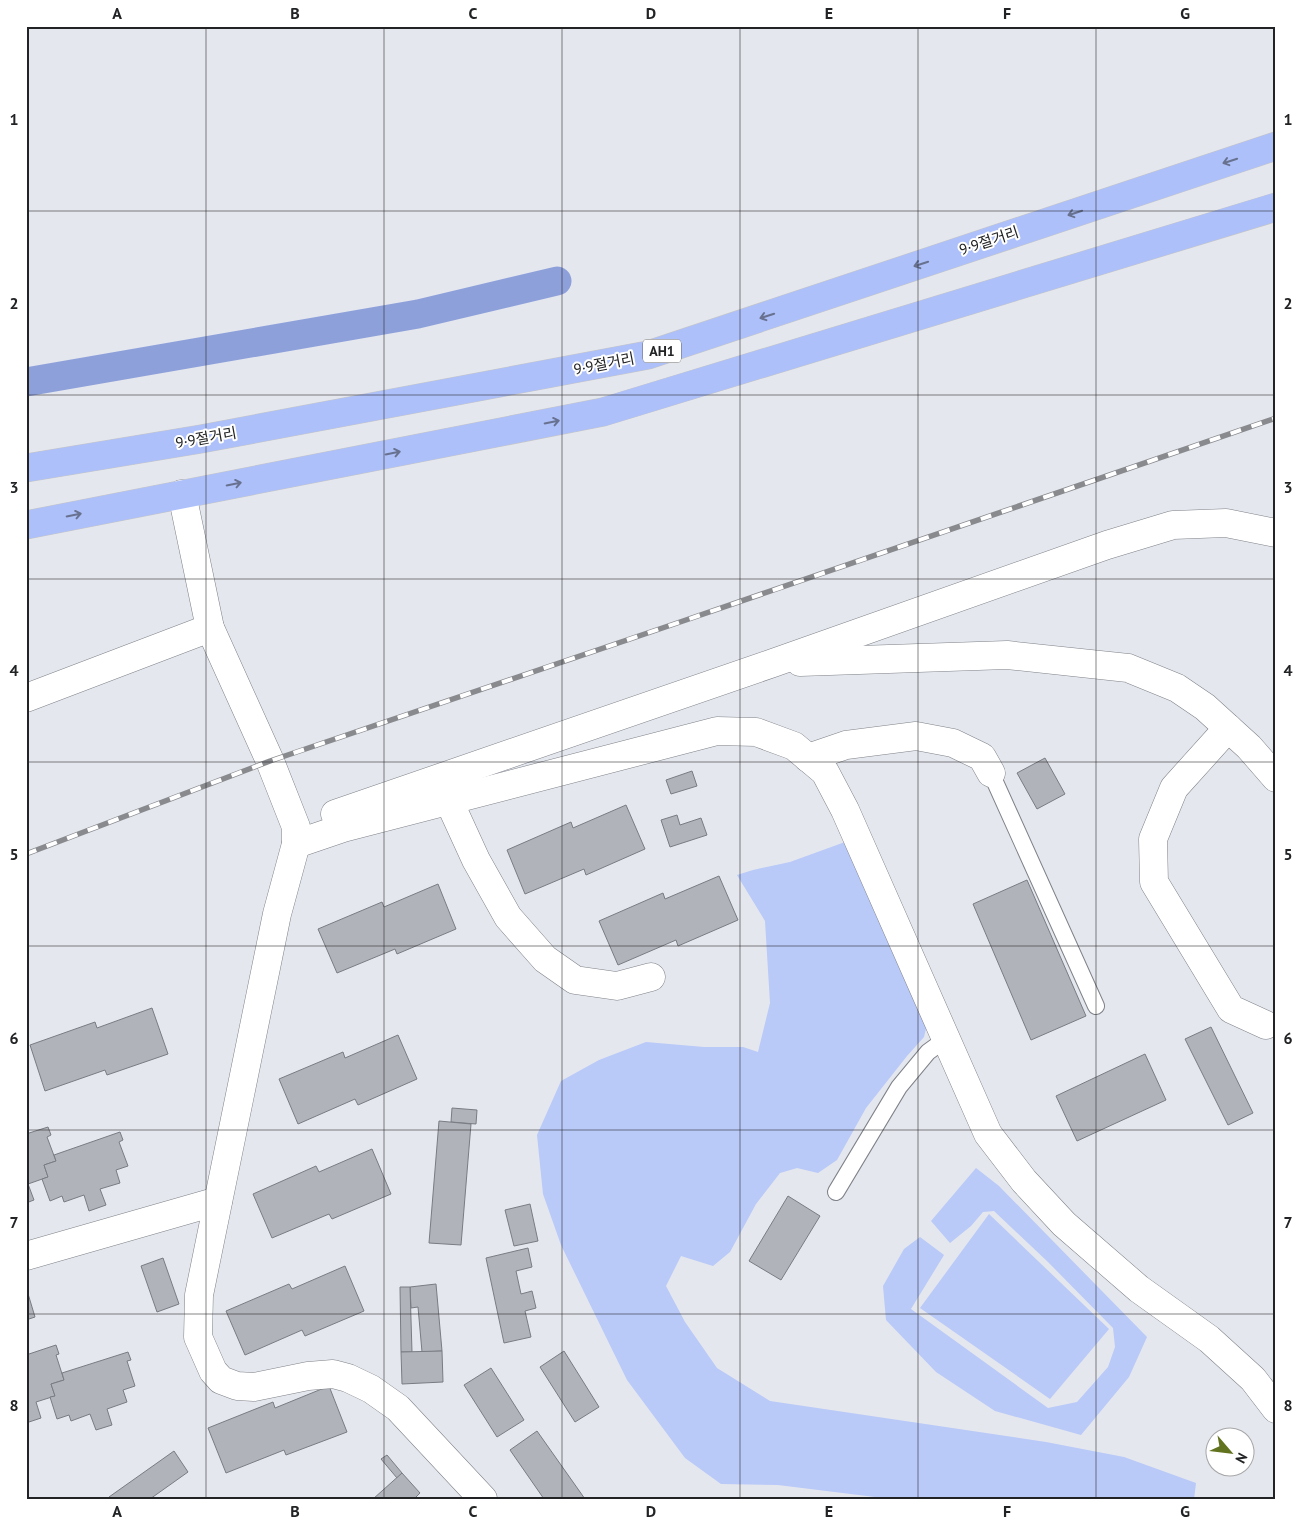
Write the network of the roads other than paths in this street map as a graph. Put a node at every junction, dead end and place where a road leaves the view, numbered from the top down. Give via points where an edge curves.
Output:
1 (1276, 146) edge
2 (1276, 207) edge
3 (26, 468) edge
4 (182, 494) junction
5 (26, 525) edge
6 (1276, 533) edge
7 (210, 628) junction
8 (773, 663) junction
9 (26, 698) edge
10 (1228, 728) junction
11 (808, 758) junction
12 (991, 773) joint
13 (1276, 778) edge
14 (449, 801) junction
15 (296, 836) junction
16 (651, 978) dead end
17 (1096, 1006) dead end
18 (1266, 1025) dead end
19 (946, 1040) junction
20 (836, 1192) dead end
21 (218, 1201) junction
22 (26, 1256) edge
23 (1276, 1409) edge
24 (483, 1499) edge

1 -> 3 highway, 9·9절거리 / AH1 via 648,355 201,439
4 -> 2 highway via 603,412
5 -> 4 highway
4 - 7 street
6 - 8 street via 1226,523 1173,525 1107,545
7 - 9 street
7 - 15 street via 270,761
8 - 10 street via 1007,655 1128,668 1177,688
8 - 15 street
10 - 13 street via 1250,747
10 - 18 street via 1174,788 1153,839 1154,882 1231,1009
11 - 12 street via 846,746 916,736 953,743 982,757
11 - 14 street via 794,746 756,732 717,731
11 - 19 street via 825,772 845,810
12 - 17 lane
14 - 15 street via 343,828
14 - 16 street via 476,860 508,916 545,959 575,980 617,986
15 - 21 street
19 - 20 lane via 928,1052 899,1087
19 - 23 street via 988,1134 1024,1181 1064,1224 1139,1289 1209,1339 1252,1379
21 - 22 street
21 - 24 street via 199,1295 198,1319 198,1337 217,1376 237,1386 254,1387 308,1376 333,1374 348,1378 398,1408

